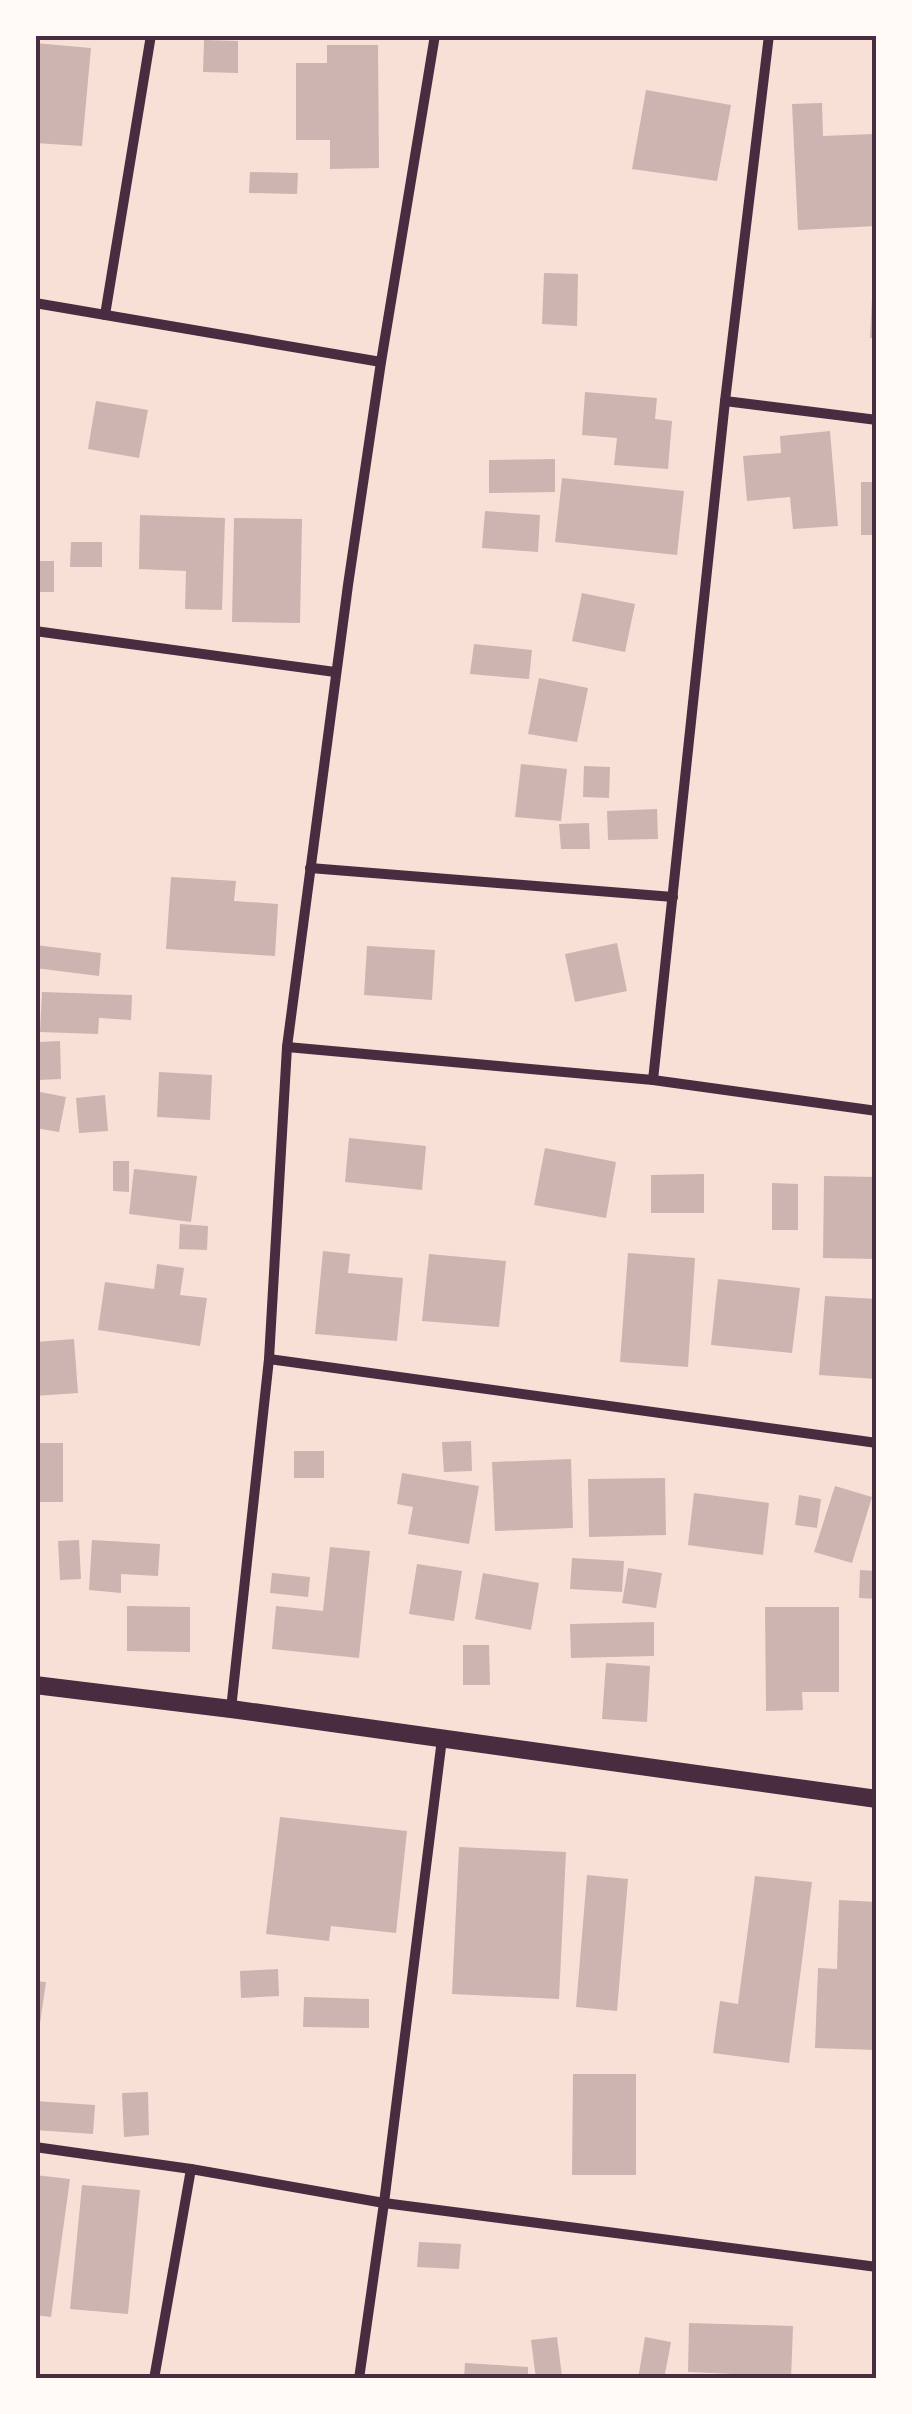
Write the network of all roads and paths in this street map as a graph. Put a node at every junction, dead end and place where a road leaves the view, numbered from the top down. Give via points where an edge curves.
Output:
1 (150, 35) edge
2 (435, 35) edge
3 (768, 35) edge
4 (35, 303) edge
5 (105, 315) junction
6 (381, 362) junction
7 (725, 401) junction
8 (877, 420) edge
9 (35, 631) edge
10 (336, 672) junction
11 (310, 868) junction
12 (673, 897) junction
13 (287, 1047) junction
14 (653, 1080) junction
15 (877, 1111) edge
16 (269, 1359) junction
17 (877, 1444) edge
18 (35, 1685) edge
19 (231, 1709) junction
20 (442, 1739) junction
21 (877, 1800) edge
22 (35, 2147) edge
23 (191, 2169) junction
24 (384, 2203) junction
25 (877, 2267) edge
26 (154, 2379) edge
27 (358, 2379) edge

1 - 5 street
2 - 6 street
3 - 7 street
4 - 5 street
5 - 6 street
6 - 10 street
7 - 8 street
7 - 12 street
9 - 10 street
10 - 11 street
11 - 12 street
11 - 13 street
12 - 14 street
13 - 14 street
13 - 16 street
14 - 15 street
16 - 17 street
16 - 19 street
18 - 19 street
19 - 20 street
20 - 21 street
20 - 24 street
22 - 23 street
23 - 24 street
23 - 26 street
24 - 25 street
24 - 27 street

